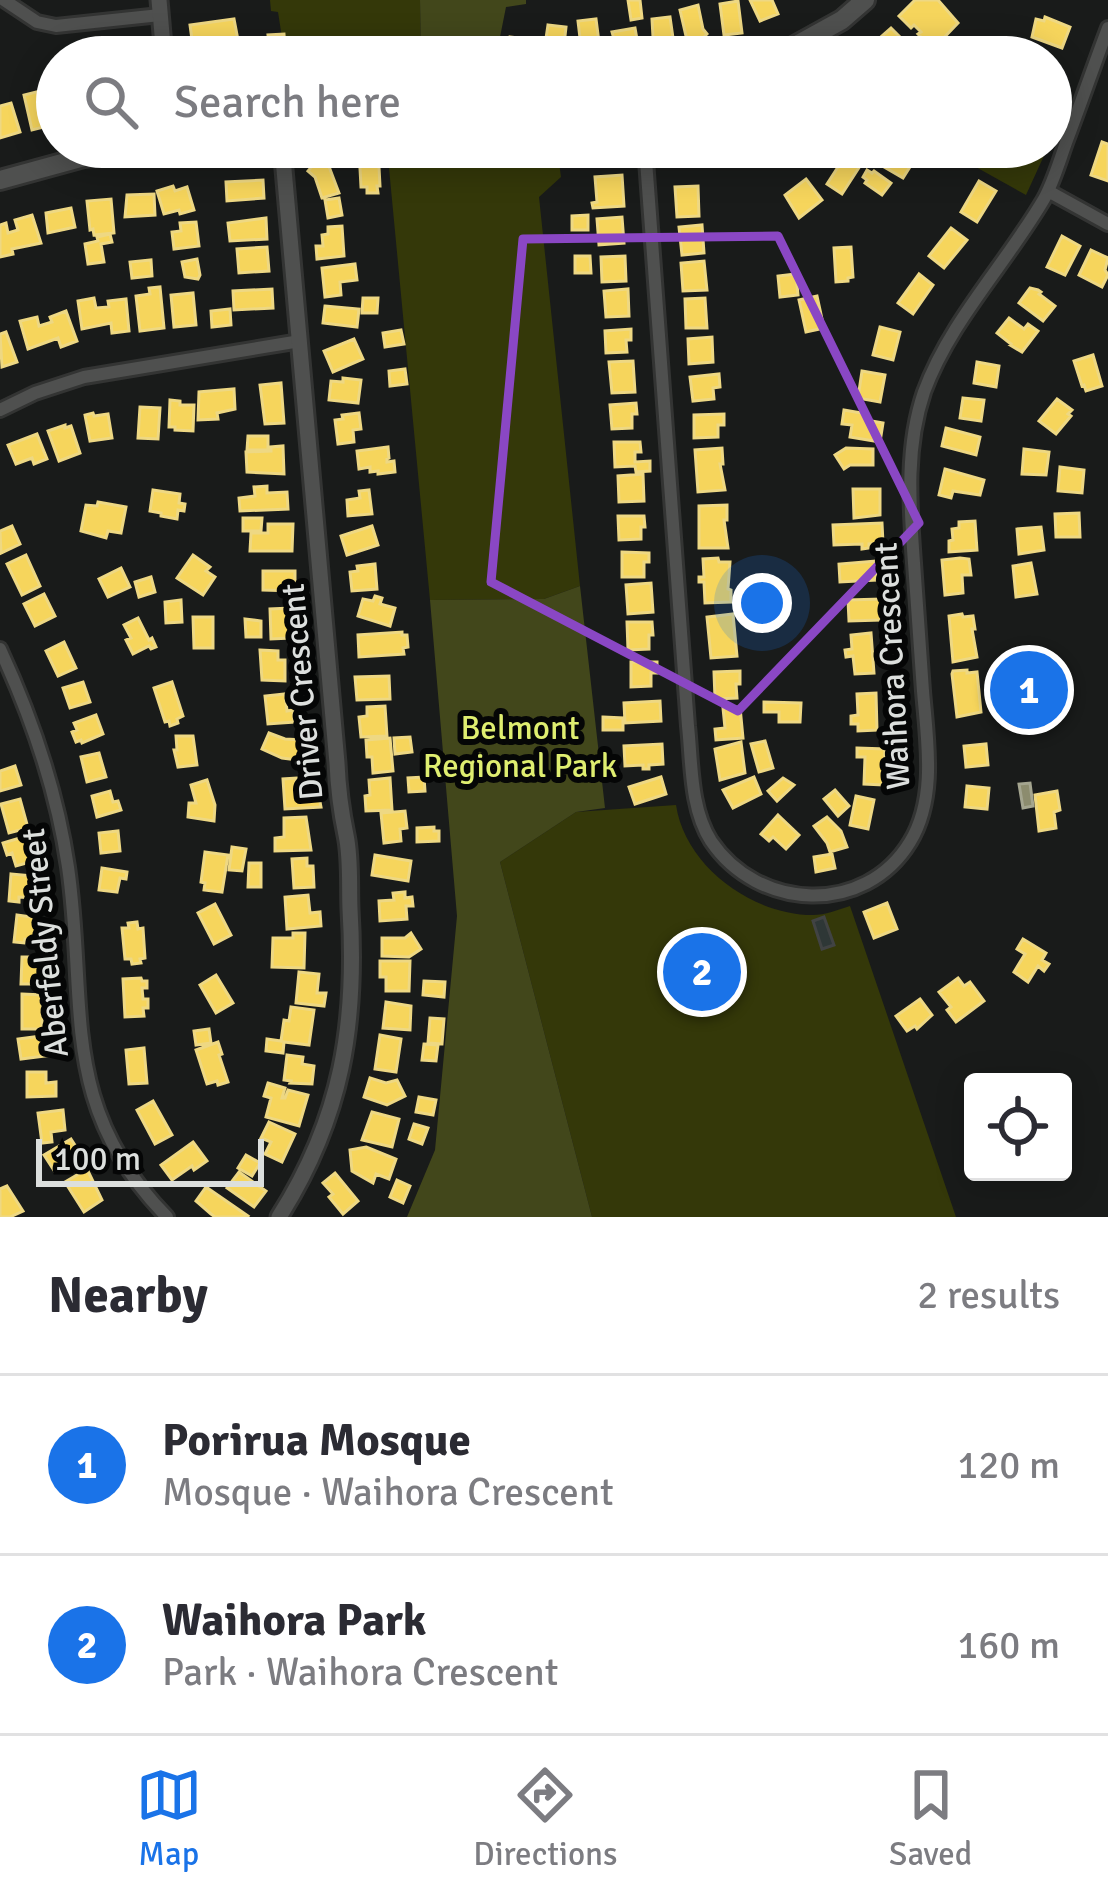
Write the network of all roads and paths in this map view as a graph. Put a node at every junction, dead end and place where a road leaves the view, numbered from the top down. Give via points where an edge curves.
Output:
1 (4, 0) edge
2 (865, 0) edge
3 (159, 8) edge
4 (1108, 28) edge
5 (813, 36) edge
6 (1072, 126) edge
7 (45, 168) edge
8 (284, 168) edge
9 (647, 168) edge
10 (1056, 168) edge
11 (0, 179) edge
12 (1048, 191) junction
13 (1108, 224) edge
14 (300, 341) junction
15 (0, 410) edge
16 (0, 650) edge
17 (167, 1217) edge
18 (279, 1217) edge

1 - 3 street via 56,26
2 - 5 main road
4 - 6 street, Waihora Crescent
7 - 11 main road
8 - 14 street, Driver Crescent
9 - 12 street, Waihora Crescent via 698,807 710,839 739,870 806,897 876,877 920,824 928,771 912,443 944,349
10 - 12 street, Waihora Crescent
12 - 13 street
14 - 15 street via 84,377
14 - 18 street, Driver Crescent via 353,982 334,1098
16 - 17 street, Aberfeldy Street via 60,824 88,1083 118,1157

